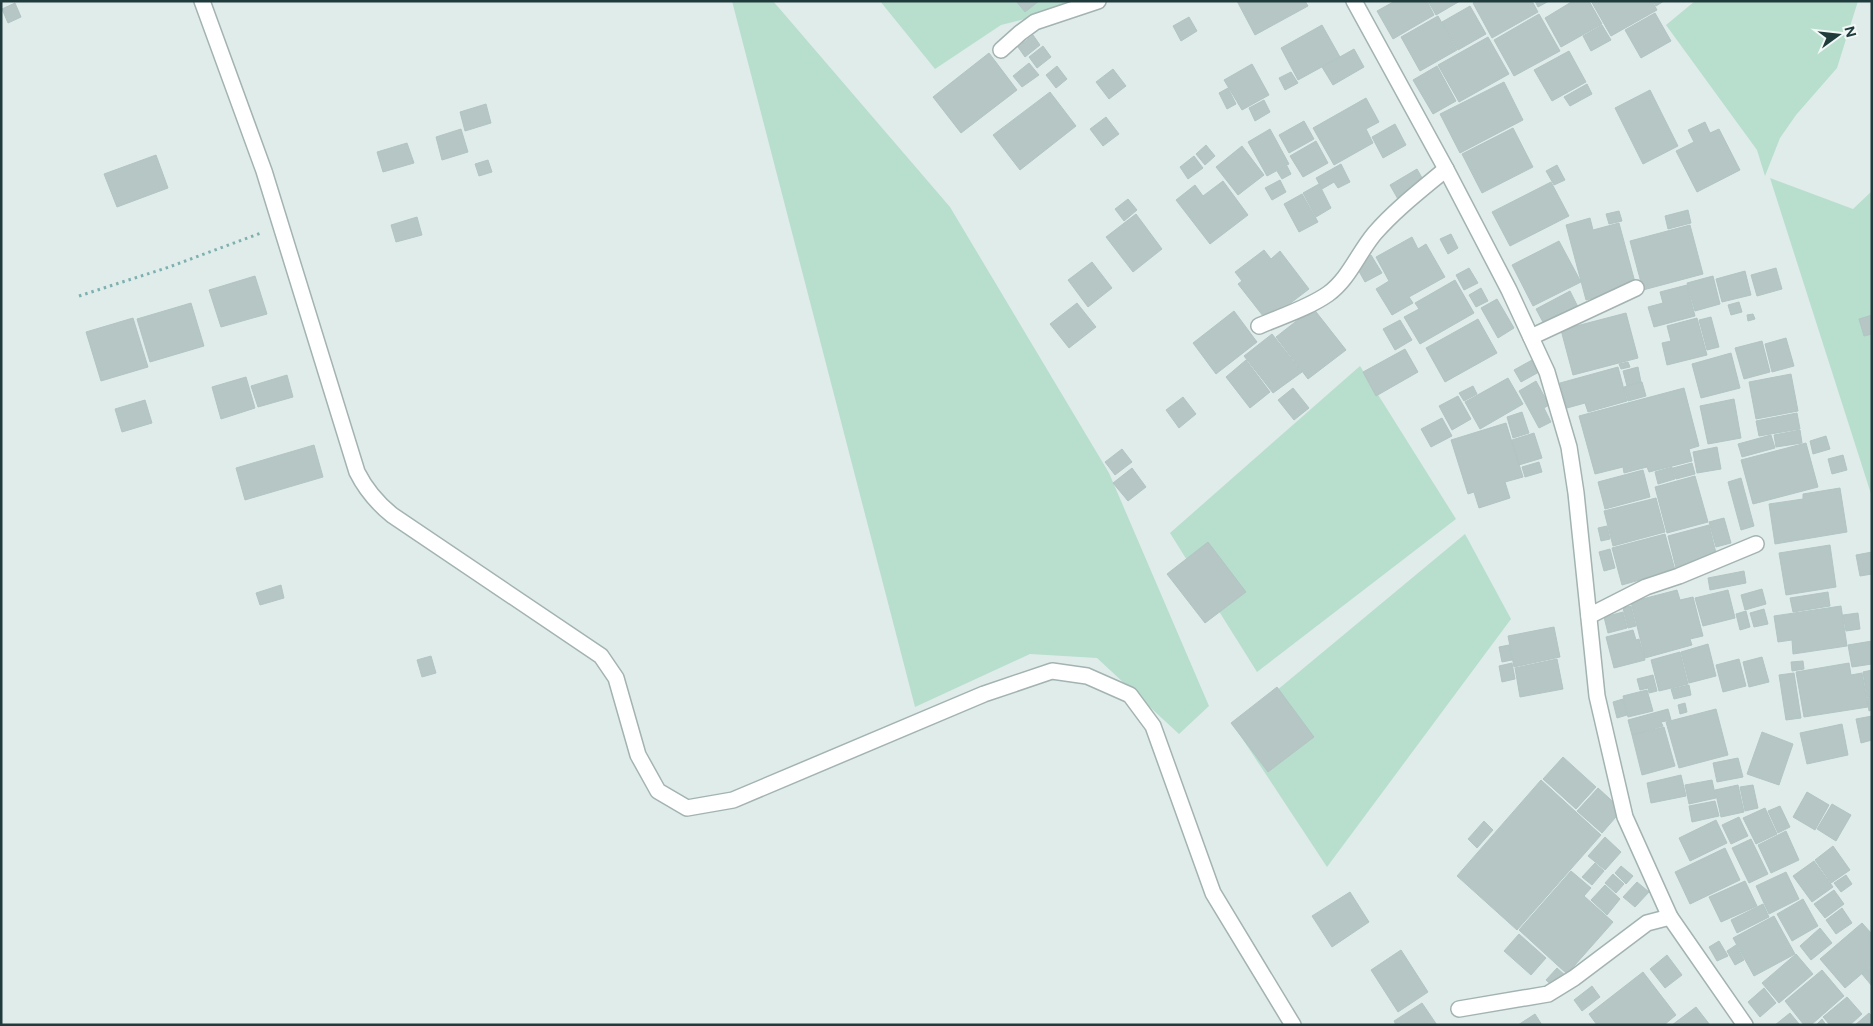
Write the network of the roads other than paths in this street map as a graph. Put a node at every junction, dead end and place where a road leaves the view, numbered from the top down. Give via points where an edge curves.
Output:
1 (202, 1) edge
2 (1098, 1) edge
3 (1354, 1) edge
4 (1001, 50) dead end
5 (1446, 169) junction
6 (1636, 288) dead end
7 (1259, 326) dead end
8 (1531, 337) junction
9 (1756, 544) dead end
10 (1589, 616) junction
11 (1670, 917) junction
12 (1459, 1009) dead end
13 (1292, 1025) edge
14 (1745, 1025) edge

1 - 13 street via 246,122 357,472 371,497 392,515 601,656 616,678 638,755 658,792 687,808 733,800 984,694 1052,671 1087,676 1130,695 1153,726 1213,893
2 - 4 street via 1035,22
3 - 5 street
5 - 7 street via 1390,217 1334,289 1320,299
5 - 8 street
6 - 8 street
8 - 10 street via 1547,372 1569,447
9 - 10 street via 1646,587
10 - 11 street via 1597,696 1625,817
11 - 12 street via 1647,923 1548,994
11 - 14 street

